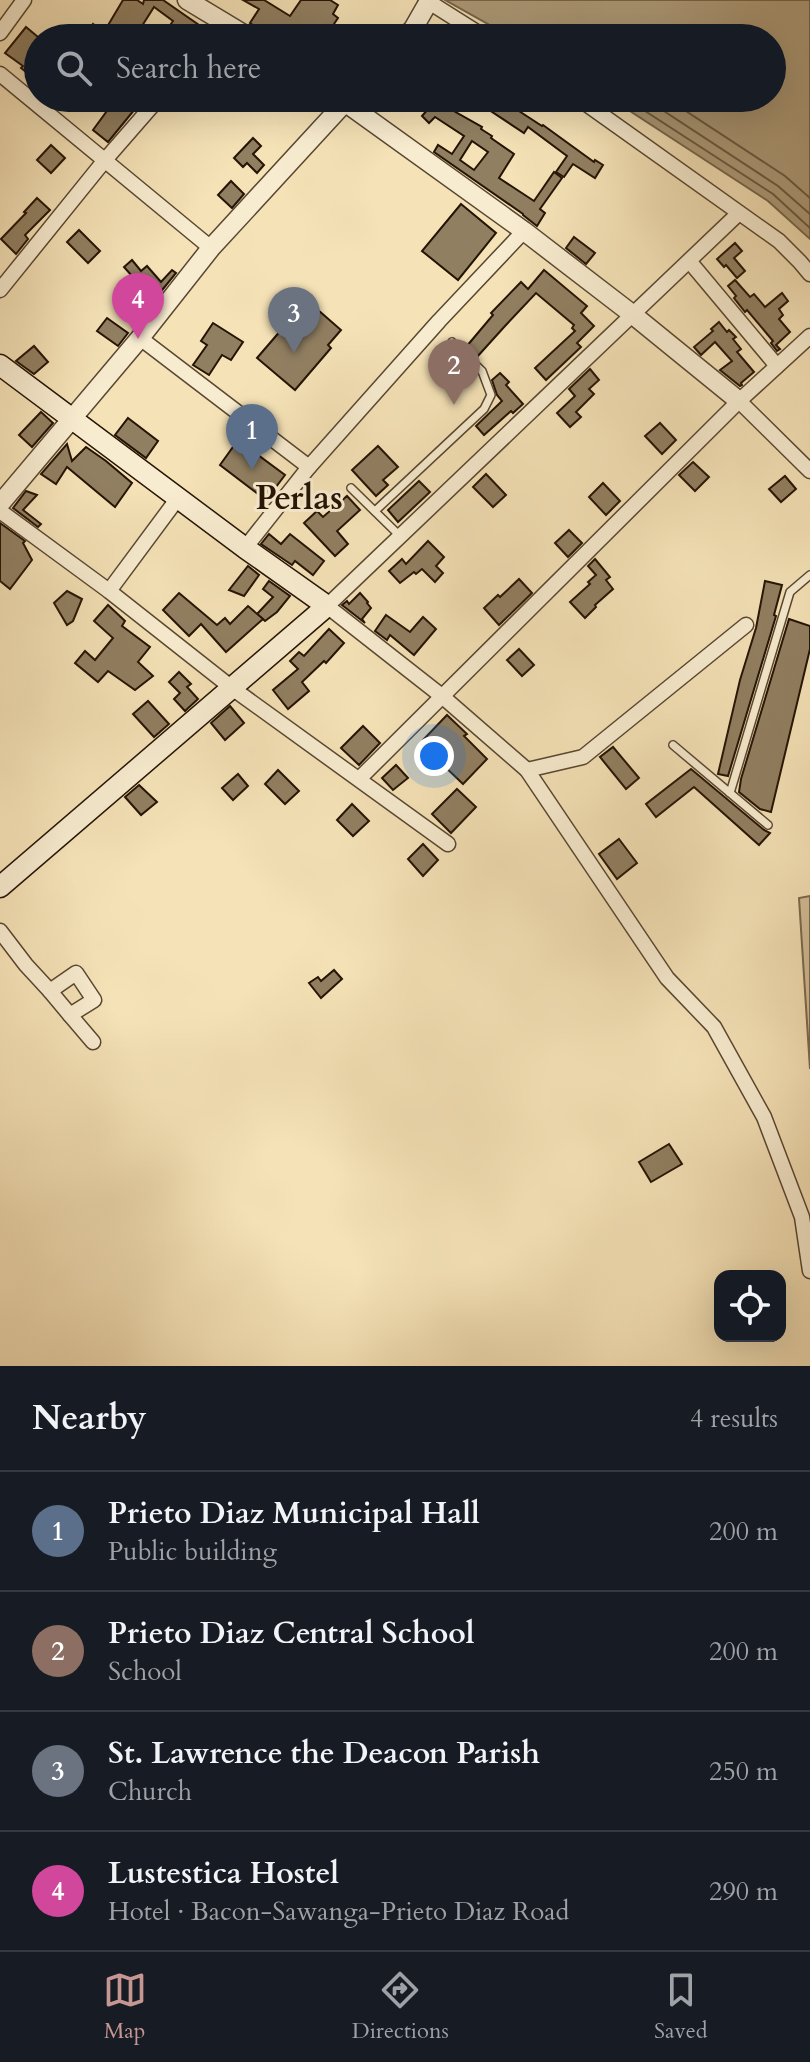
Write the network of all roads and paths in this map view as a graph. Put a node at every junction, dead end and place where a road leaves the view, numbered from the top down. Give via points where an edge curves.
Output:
1 (24, 0) edge
2 (187, 0) edge
3 (427, 1) edge
4 (225, 21) junction
5 (223, 24) edge
6 (229, 24) edge
7 (416, 24) edge
8 (464, 24) edge
9 (0, 33) edge
10 (0, 74) edge
11 (24, 94) edge
12 (46, 112) edge
13 (147, 112) edge
14 (332, 112) edge
15 (362, 112) edge
16 (598, 112) edge
17 (105, 160) junction
18 (739, 213) junction
19 (524, 231) junction
20 (211, 248) junction
21 (690, 262) junction
22 (810, 274) edge
23 (0, 290) edge
24 (632, 314) junction
25 (810, 336) edge
26 (140, 338) junction
27 (452, 342) dead end
28 (0, 365) edge
29 (777, 366) junction
30 (739, 401) junction
31 (72, 418) junction
32 (309, 467) junction
33 (810, 471) edge
34 (351, 488) dead end
35 (178, 498) junction
36 (0, 504) edge
37 (0, 511) edge
38 (375, 511) junction
39 (400, 536) junction
40 (245, 548) junction
41 (810, 575) edge
42 (109, 591) junction
43 (327, 606) junction
44 (746, 625) dead end
45 (232, 688) junction
46 (443, 697) junction
47 (673, 745) dead end
48 (527, 770) junction
49 (360, 778) junction
50 (730, 793) junction
51 (768, 825) dead end
52 (448, 844) dead end
53 (0, 887) edge
54 (0, 931) edge
55 (50, 991) junction
56 (70, 1015) junction
57 (93, 1042) dead end
58 (810, 1271) edge

1 - 9 street
2 - 4 street
3 - 7 street
3 - 8 street
4 - 5 street
4 - 6 street
10 - 11 street
12 - 17 street
13 - 17 street
14 - 20 street
15 - 19 street
16 - 18 street
17 - 20 street
17 - 23 street
18 - 21 street
18 - 22 street via 779,241
19 - 24 street
19 - 32 street
20 - 26 street
21 - 24 street
21 - 29 street
24 - 30 street
24 - 39 street
25 - 29 street
26 - 31 street
26 - 32 street
27 - 38 lane via 482,371 491,395 484,409
28 - 31 main road
29 - 30 street
30 - 33 street
30 - 46 street
31 - 35 main road
31 - 36 street
32 - 40 street
34 - 38 lane
35 - 40 main road
35 - 42 street
37 - 42 street
38 - 39 lane
39 - 43 street
40 - 43 main road
41 - 50 lane via 790,592
42 - 45 street
43 - 45 main road
43 - 46 street
44 - 48 street via 583,757
45 - 49 street
45 - 53 main road
46 - 48 street
46 - 49 street
47 - 50 lane
48 - 58 street via 667,978 714,1027 764,1117 802,1217
49 - 52 street
50 - 51 lane
54 - 55 street
55 - 56 street
55 - 56 street via 76,973 94,1000
56 - 57 street

